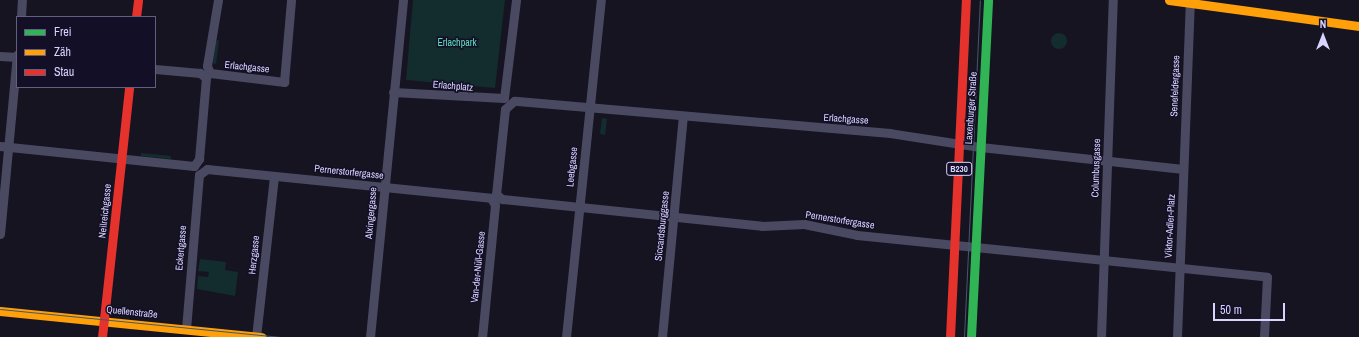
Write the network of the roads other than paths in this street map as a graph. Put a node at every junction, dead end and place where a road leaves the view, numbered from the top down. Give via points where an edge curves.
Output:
1 (22, 0) edge
2 (138, 0) edge
3 (218, 0) edge
4 (291, 0) edge
5 (403, 0) edge
6 (516, 0) edge
7 (601, 0) edge
8 (966, 0) edge
9 (988, 0) edge
10 (1113, 0) edge
11 (1169, 0) edge
12 (1190, 3) junction
13 (21, 16) edge
14 (136, 16) edge
15 (1359, 26) edge
16 (0, 56) edge
17 (16, 57) edge
18 (16, 64) edge
19 (156, 69) edge
20 (206, 73) junction
21 (129, 88) edge
22 (393, 92) junction
23 (508, 103) joint
24 (589, 108) junction
25 (683, 116) junction
26 (960, 142) junction
27 (4, 147) edge
28 (980, 147) junction
29 (121, 160) junction
30 (1108, 160) junction
31 (199, 168) junction
32 (1183, 169) junction
33 (274, 176) junction
34 (384, 187) junction
35 (496, 199) junction
36 (579, 205) junction
37 (674, 217) junction
38 (0, 234) edge
39 (956, 246) junction
40 (976, 248) junction
41 (1103, 260) junction
42 (1179, 268) junction
43 (0, 311) edge
44 (104, 321) junction
45 (186, 329) junction
46 (102, 337) edge
47 (258, 337) edge
48 (370, 337) edge
49 (482, 337) edge
50 (566, 337) edge
51 (662, 337) edge
52 (950, 337) edge
53 (972, 337) edge
54 (1101, 337) edge
55 (1177, 337) edge
56 (1264, 337) edge

1 - 13 street
2 - 14 main road
3 - 20 street, Eckertgasse
4 - 20 street, Erlachgasse via 284,82
5 - 22 street
6 - 22 street, Erlachplatz via 504,98 495,100
7 - 24 street, Leebgasse
8 - 26 main road, Laxenburger Straße / B230
9 - 28 main road, Laxenburger Straße / B230
10 - 30 street, Columbusgasse
11 - 12 main road
12 - 15 main road via 1294,20
12 - 32 street, Senefeldergasse
16 - 17 street
18 - 27 street
19 - 20 street, Erlachgasse
20 - 31 street, Eckertgasse
21 - 29 main road, Neilreichgasse
22 - 34 street, Alxingergasse
23 - 24 street, Erlachgasse via 514,100
23 - 35 street, Van-der-Nüll-Gasse
24 - 25 street, Erlachgasse
24 - 36 street, Leebgasse
25 - 26 street, Erlachgasse via 890,133
25 - 37 street, Siccardsburggasse
26 - 28 street, Erlachgasse
26 - 39 main road, Laxenburger Straße / B230
27 - 29 street, Pernerstorfergasse
27 - 38 street
28 - 30 street, Erlachgasse
28 - 40 main road, Laxenburger Straße / B230
29 - 31 street, Pernerstorfergasse
29 - 44 main road, Neilreichgasse
30 - 32 street, Erlachgasse
30 - 41 street, Columbusgasse
31 - 33 street, Pernerstorfergasse
31 - 45 street, Eckertgasse
32 - 42 street, Viktor-Adler-Platz
33 - 34 street, Pernerstorfergasse
33 - 47 street, Herzgasse
34 - 35 street, Pernerstorfergasse
34 - 48 street, Alxingergasse
35 - 36 street, Pernerstorfergasse
35 - 49 street, Van-der-Nüll-Gasse
36 - 37 street, Pernerstorfergasse
36 - 50 street, Leebgasse
37 - 39 street, Pernerstorfergasse via 762,226 820,226 857,235
37 - 51 street, Siccardsburggasse
39 - 40 street, Pernerstorfergasse
39 - 52 main road, Laxenburger Straße / B230
40 - 41 street, Pernerstorfergasse
40 - 53 main road, Laxenburger Straße / B230
41 - 42 street, Pernerstorfergasse
41 - 54 street, Columbusgasse
42 - 55 street
42 - 56 street, Viktor-Adler-Platz via 1267,277
43 - 44 main road, Quellenstraße
44 - 45 main road, Quellenstraße
44 - 46 main road, Neilreichgasse
45 - 47 main road, Quellenstraße

